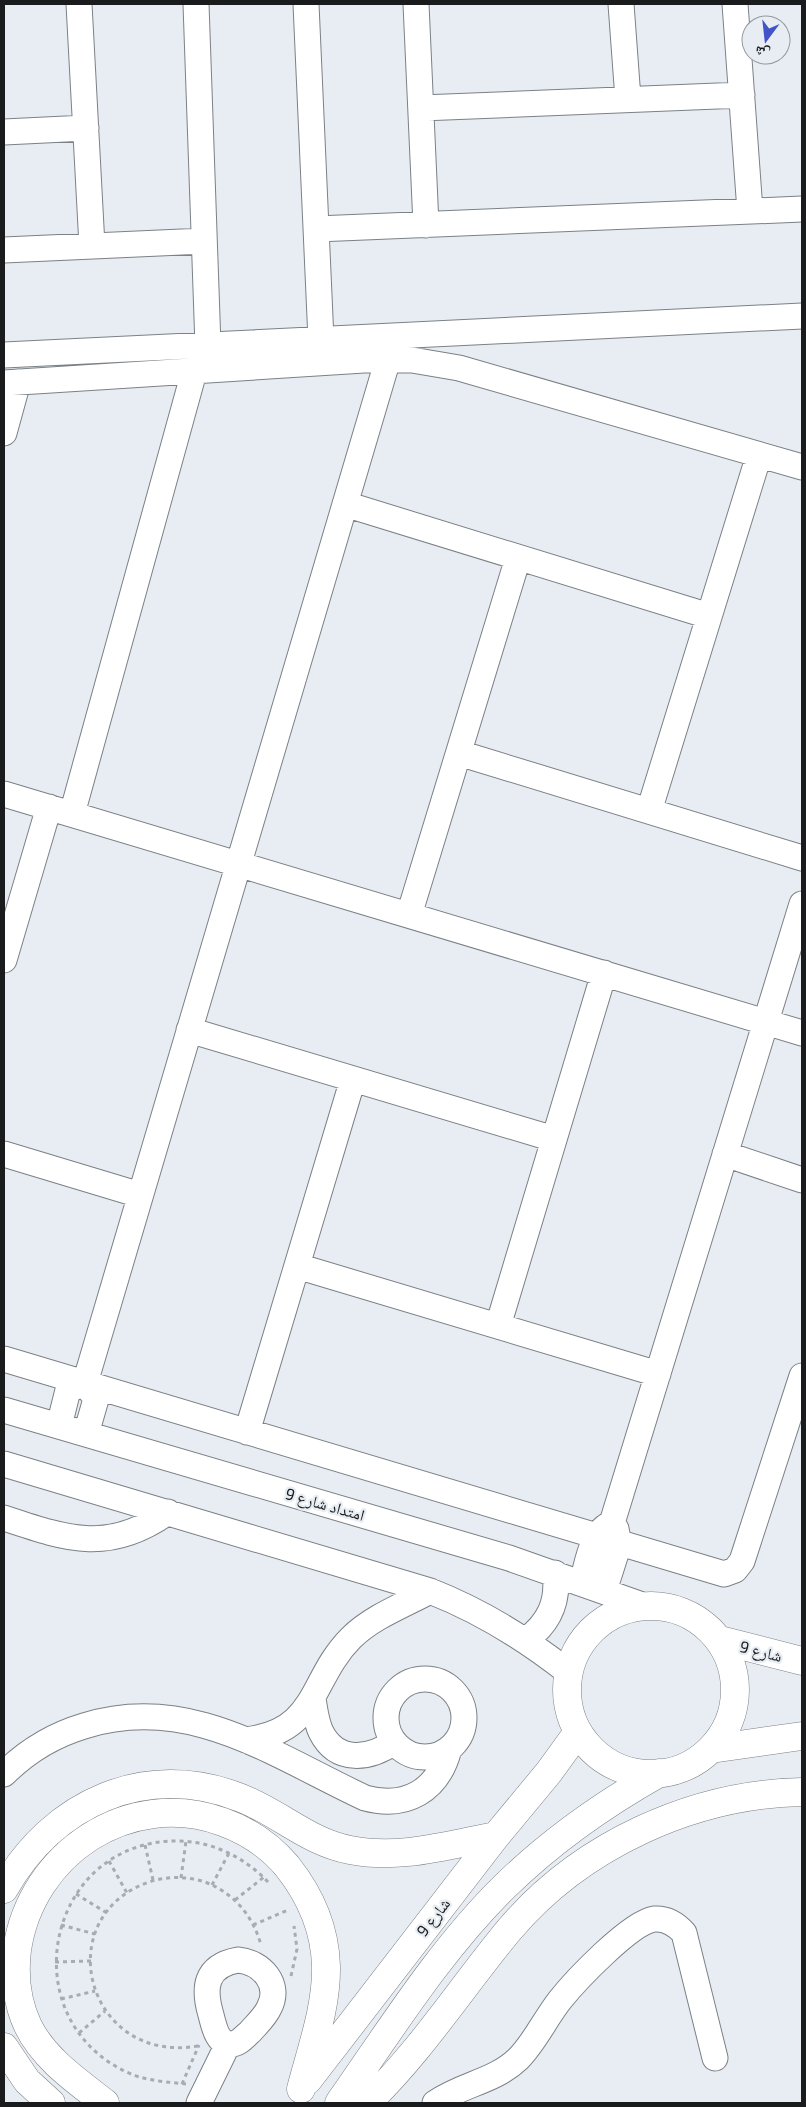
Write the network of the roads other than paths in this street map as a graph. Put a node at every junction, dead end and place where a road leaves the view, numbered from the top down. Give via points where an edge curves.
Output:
1 (79, 4) edge
2 (196, 4) edge
3 (306, 4) edge
4 (416, 4) edge
5 (621, 4) edge
6 (735, 4) edge
7 (742, 95) junction
8 (628, 99) junction
9 (421, 108) junction
10 (86, 128) junction
11 (4, 132) edge
12 (802, 209) edge
13 (750, 211) junction
14 (426, 224) junction
15 (316, 229) junction
16 (204, 241) junction
17 (92, 246) junction
18 (4, 250) edge
19 (802, 316) edge
20 (321, 340) junction
21 (208, 346) junction
22 (4, 356) edge
23 (388, 360) junction
24 (194, 372) junction
25 (11, 382) edge
26 (4, 433) edge
27 (759, 455) junction
28 (802, 467) edge
29 (345, 504) junction
30 (518, 558) junction
31 (709, 616) junction
32 (459, 753) junction
33 (4, 794) edge
34 (61, 811) junction
35 (649, 811) junction
36 (802, 858) edge
37 (238, 864) junction
38 (802, 904) edge
39 (409, 915) junction
40 (4, 960) edge
41 (604, 973) junction
42 (766, 1022) junction
43 (189, 1030) junction
44 (802, 1032) edge
45 (353, 1079) junction
46 (554, 1139) junction
47 (4, 1154) edge
48 (725, 1154) junction
49 (802, 1180) edge
50 (140, 1195) junction
51 (297, 1266) junction
52 (498, 1326) junction
53 (4, 1359) edge
54 (658, 1374) junction
55 (802, 1376) edge
56 (85, 1383) junction
57 (4, 1410) edge
58 (59, 1426) junction
59 (247, 1432) junction
60 (86, 1434) junction
61 (4, 1464) edge
62 (168, 1512) junction
63 (4, 1518) edge
64 (609, 1534) junction
65 (555, 1573) junction
66 (593, 1586) junction
67 (430, 1591) junction
68 (645, 1606) junction
69 (526, 1640) junction
70 (720, 1640) junction
71 (802, 1661) edge
72 (568, 1672) junction
73 (313, 1698) junction
74 (578, 1732) junction
75 (802, 1736) edge
76 (246, 1740) junction
77 (394, 1742) junction
78 (711, 1749) junction
79 (449, 1750) junction
80 (659, 1773) junction
81 (4, 1774) edge
82 (802, 1792) edge
83 (496, 1836) junction
84 (4, 1889) edge
85 (228, 2044) junction
86 (4, 2047) edge
87 (714, 2058) dead end
88 (204, 2095) edge
89 (296, 2096) edge
90 (51, 2103) edge
91 (105, 2103) edge
92 (339, 2103) edge
93 (367, 2103) edge
94 (435, 2103) edge

1 - 10 street
2 - 16 street
3 - 15 street
4 - 9 street
5 - 8 street
6 - 7 street
7 - 8 street
7 - 13 street
8 - 9 street
9 - 14 street
10 - 11 street
10 - 17 street
12 - 13 street
13 - 14 street
14 - 15 street
15 - 20 street
16 - 17 street
16 - 21 street
17 - 18 street
19 - 20 street
20 - 21 street
21 - 22 street
23 - 24 street
23 - 27 street via 459,368
23 - 29 street
24 - 25 street
24 - 34 street
25 - 26 street
27 - 28 street
27 - 31 street
29 - 30 street
29 - 37 street
30 - 31 street
30 - 32 street
31 - 35 street
32 - 35 street
32 - 39 street
33 - 34 street
34 - 37 street
34 - 40 street
35 - 36 street
37 - 39 street
37 - 43 street
38 - 42 street
39 - 41 street
41 - 42 street
41 - 46 street
42 - 44 street
42 - 48 street
43 - 45 street
43 - 50 street
45 - 46 street
45 - 51 street
46 - 52 street
47 - 50 street
48 - 49 street
48 - 54 street
50 - 56 street
51 - 52 street
51 - 59 street
52 - 54 street
53 - 56 street
54 - 64 street
55 - 64 street via 742,1561 735,1570 718,1574
56 - 58 street via 68,1390
56 - 59 street
56 - 60 street via 96,1399
57 - 58 street, امتداد شارع 9
58 - 60 street, امتداد شارع 9
59 - 64 street
60 - 65 street, امتداد شارع 9
61 - 62 street
62 - 63 street via 141,1529 94,1540 63,1537
62 - 67 street
64 - 66 street
65 - 66 street, امتداد شارع 9
65 - 69 street via 554,1606 543,1626
66 - 68 street, امتداد شارع 9
67 - 69 street via 479,1612
67 - 73 street via 377,1619 352,1637 332,1660
68 - 70 main road via 666,1607 686,1614 699,1620
68 - 72 main road via 618,1612 595,1626 578,1647
69 - 72 street
70 - 71 main road, شارع 9
70 - 78 main road via 732,1667 735,1696 728,1725
72 - 74 main road via 567,1697
73 - 76 street via 299,1717 285,1728 269,1736
73 - 77 street via 322,1733 341,1752 368,1756
74 - 80 main road via 596,1753 619,1768 646,1774
74 - 83 main road, شارع 9
75 - 78 main road
76 - 79 street via 365,1798 385,1802 409,1798 431,1784 443,1768
76 - 81 street via 172,1717 114,1718 59,1736 26,1755
77 - 79 street via 401,1749 420,1757 435,1756
77 - 79 street via 387,1723 390,1703 402,1687 431,1680 449,1688 459,1700 464,1714 461,1734
78 - 80 main road via 687,1766
80 - 92 main road, شارع 9 via 584,1819 503,1888 418,1990
82 - 93 main road via 735,1800 678,1815 624,1838 574,1870 510,1929 422,2044
83 - 84 main road via 406,1853 358,1852 312,1838 242,1798 200,1786 157,1785 114,1794 75,1811 27,1853
83 - 89 main road, شارع 9
85 - 85 street via 244,2038 272,2002 272,1987 265,1973 246,1961 223,1964 208,1982 206,1997 216,2031
85 - 88 street
86 - 90 main road via 27,2081
87 - 94 street via 684,1933 669,1921 656,1919 638,1927 598,1959 560,2000 528,2048 508,2068 456,2090
89 - 91 main road via 322,2006 326,1968 320,1929 306,1893 283,1861 253,1836 226,1823 197,1815 157,1814 105,1828 67,1854 53,1867 37,1891 19,1936 16,1974 28,2027 60,2067

